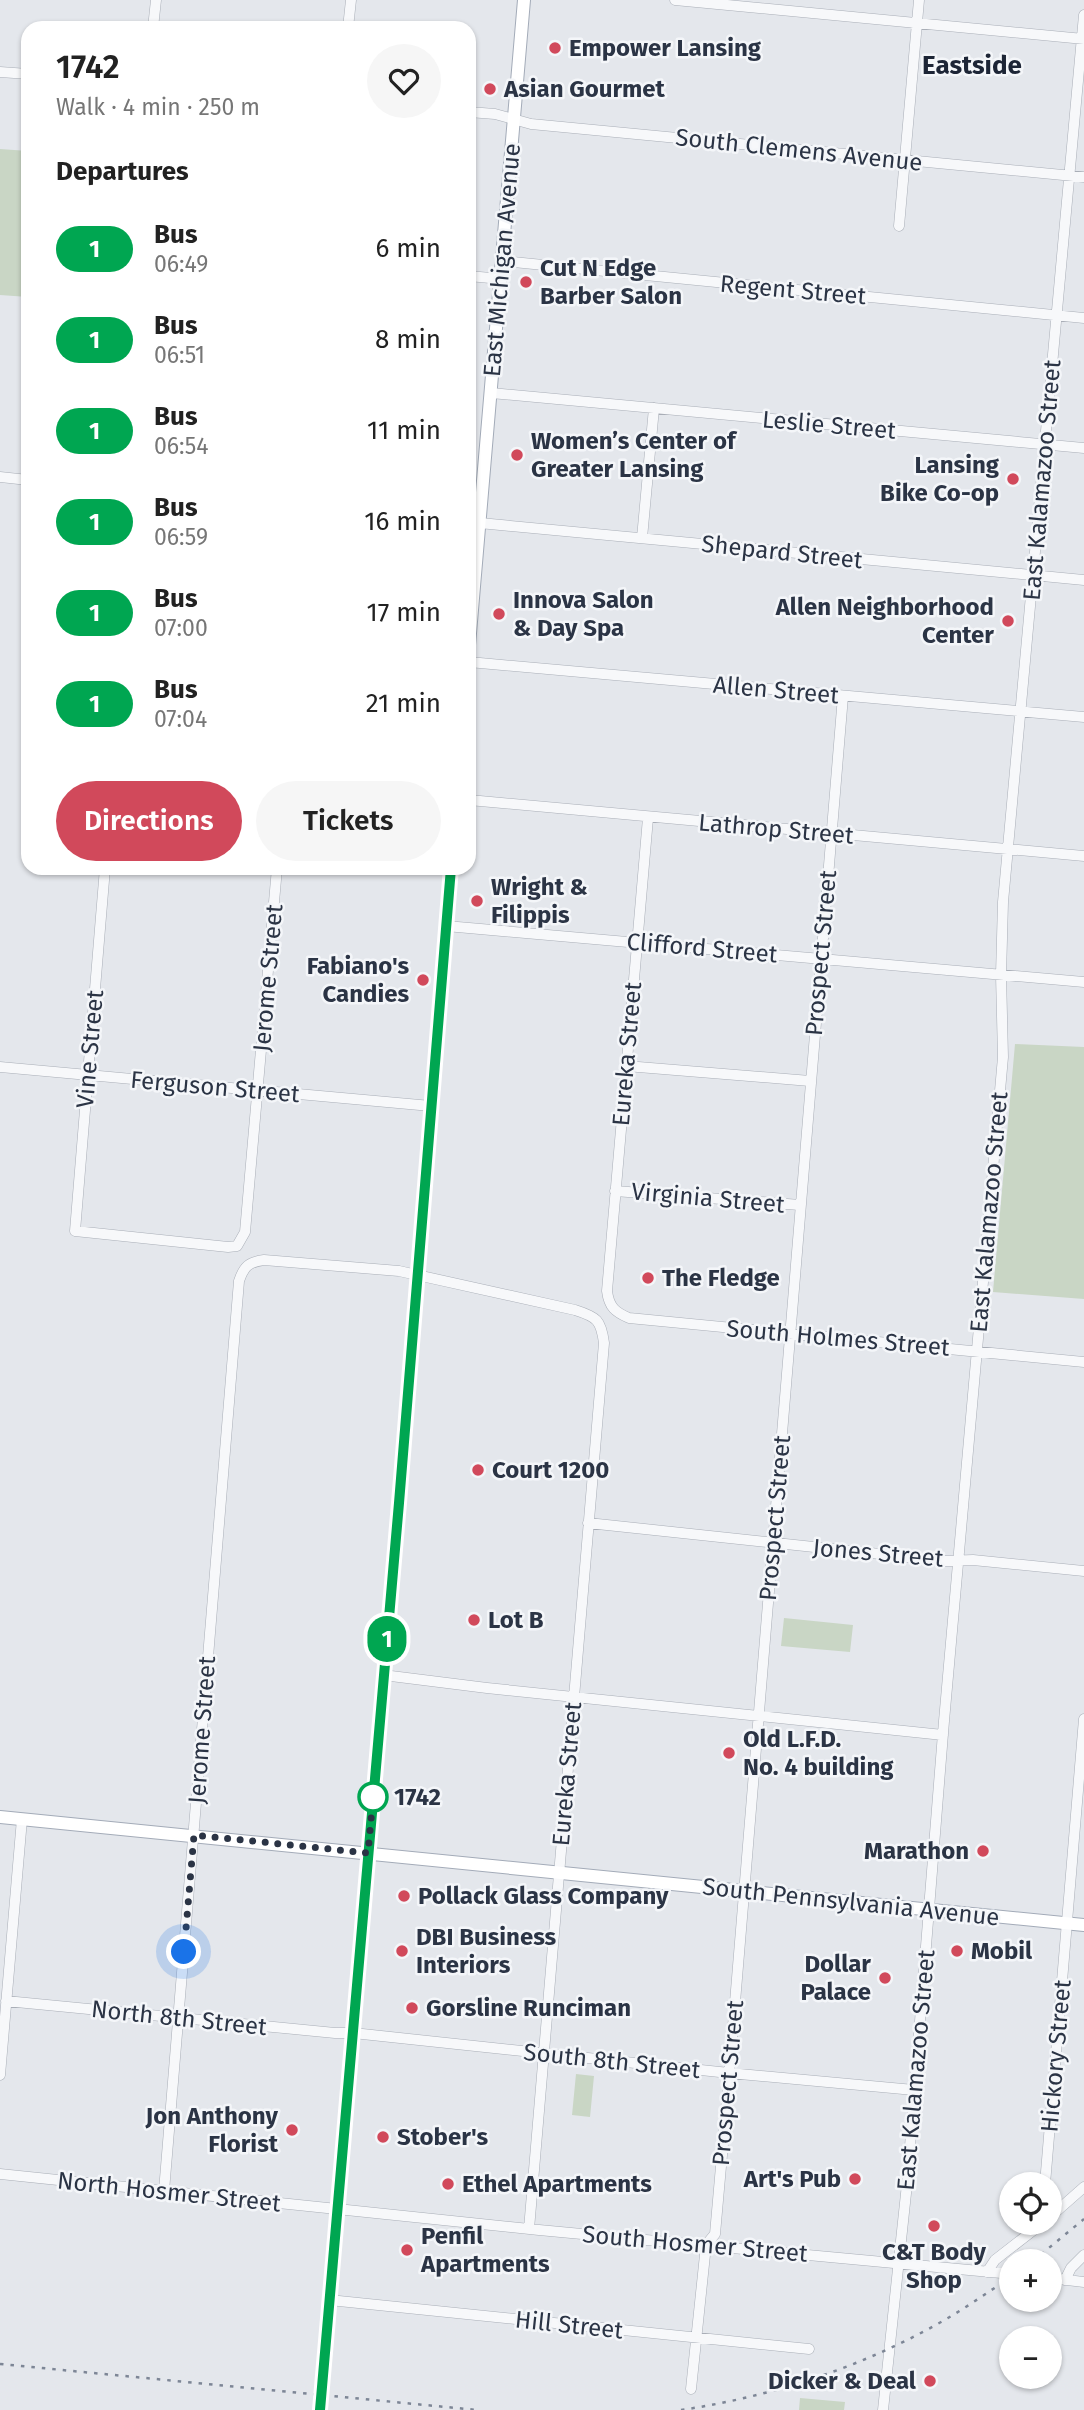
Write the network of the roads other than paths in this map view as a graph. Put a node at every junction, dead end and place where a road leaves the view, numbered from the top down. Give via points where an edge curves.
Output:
1 (156, 0) edge
2 (351, 0) edge
3 (524, 0) edge
4 (675, 0) edge
5 (919, 0) edge
6 (1084, 15) edge
7 (154, 21) edge
8 (349, 21) edge
9 (917, 22) junction
10 (1083, 38) edge
11 (0, 72) edge
12 (21, 74) edge
13 (476, 113) edge
14 (514, 118) junction
15 (905, 161) junction
16 (1070, 176) junction
17 (1084, 177) edge
18 (899, 226) dead end
19 (502, 261) junction
20 (476, 277) edge
21 (501, 279) junction
22 (1057, 315) junction
23 (1084, 318) edge
24 (491, 393) junction
25 (654, 408) junction
26 (1045, 445) junction
27 (1084, 448) edge
28 (0, 477) edge
29 (21, 479) edge
30 (476, 508) edge
31 (476, 523) edge
32 (642, 538) junction
33 (1033, 575) junction
34 (1084, 580) edge
35 (476, 663) edge
36 (843, 696) junction
37 (1020, 711) junction
38 (1084, 717) edge
39 (476, 801) edge
40 (648, 818) junction
41 (831, 833) junction
42 (1007, 849) junction
43 (1084, 856) edge
44 (103, 875) edge
45 (276, 875) edge
46 (450, 875) edge
47 (446, 926) junction
48 (636, 943) junction
49 (821, 958) junction
50 (1001, 975) junction
51 (1084, 982) edge
52 (626, 1066) junction
53 (0, 1067) edge
54 (87, 1075) junction
55 (810, 1081) junction
56 (258, 1091) junction
57 (431, 1106) junction
58 (615, 1191) junction
59 (800, 1205) junction
60 (230, 1247) joint
61 (418, 1274) junction
62 (607, 1291) joint
63 (789, 1334) junction
64 (977, 1351) junction
65 (1084, 1362) edge
66 (588, 1523) junction
67 (773, 1543) junction
68 (959, 1561) junction
69 (1084, 1571) edge
70 (383, 1675) junction
71 (573, 1696) junction
72 (759, 1716) junction
73 (1084, 1719) edge
74 (943, 1735) junction
75 (0, 1817) edge
76 (22, 1819) junction
77 (194, 1835) junction
78 (368, 1853) junction
79 (559, 1872) junction
80 (745, 1891) junction
81 (930, 1910) junction
82 (1066, 1923) junction
83 (1084, 1925) edge
84 (6, 2001) junction
85 (178, 2018) junction
86 (352, 2033) junction
87 (544, 2053) junction
88 (729, 2073) junction
89 (0, 2075) edge
90 (914, 2090) junction
91 (1046, 2172) edge
92 (0, 2174) edge
93 (1084, 2187) edge
94 (164, 2191) junction
95 (1062, 2206) edge
96 (337, 2209) junction
97 (530, 2229) junction
98 (1027, 2235) edge
99 (706, 2245) junction
100 (1084, 2255) edge
101 (898, 2264) junction
102 (987, 2272) junction
103 (999, 2273) edge
104 (1062, 2280) edge
105 (1065, 2280) junction
106 (1084, 2281) edge
107 (330, 2300) junction
108 (695, 2337) junction
109 (809, 2349) dead end
110 (691, 2389) dead end
111 (320, 2410) edge
112 (883, 2410) edge

1 - 7 street
2 - 8 street
3 - 14 main road, East Michigan Avenue
4 - 9 street
5 - 9 street
6 - 10 street, East Kalamazoo Street
9 - 10 street
9 - 15 street
10 - 16 street, East Kalamazoo Street
11 - 12 street
13 - 14 street, South Clemens Avenue
14 - 15 street, South Clemens Avenue via 531,124
14 - 19 main road, East Michigan Avenue
15 - 16 street, South Clemens Avenue
15 - 18 street
16 - 17 street, South Clemens Avenue
16 - 22 street, East Kalamazoo Street
19 - 21 main road, East Michigan Avenue
19 - 22 street, Regent Street
20 - 21 street
21 - 24 main road, East Michigan Avenue
22 - 23 street, Regent Street
22 - 26 street, East Kalamazoo Street
24 - 25 street, Leslie Street
24 - 30 main road, East Michigan Avenue
25 - 26 street, Leslie Street
25 - 32 street
26 - 27 street, Leslie Street
26 - 33 street, East Kalamazoo Street
28 - 29 street
31 - 32 street, Shepard Street
32 - 33 street, Shepard Street
33 - 34 street, Shepard Street
33 - 37 street, East Kalamazoo Street
35 - 36 street, Allen Street
36 - 37 street, Allen Street
36 - 41 street, Prospect Street
37 - 38 street, Allen Street
37 - 42 street, East Kalamazoo Street
39 - 40 street, Lathrop Street
40 - 41 street, Lathrop Street
40 - 48 street, Eureka Street
41 - 42 street, Lathrop Street
41 - 49 street, Prospect Street
42 - 43 street, Lathrop Street
42 - 50 street, East Kalamazoo Street
44 - 54 street, Vine Street
45 - 56 street, Jerome Street
46 - 47 main road
47 - 48 street, Clifford Street
47 - 57 main road
48 - 49 street, Clifford Street
48 - 52 street, Eureka Street
49 - 50 street, Clifford Street
49 - 55 street, Prospect Street
50 - 51 street, Clifford Street
50 - 64 street, East Kalamazoo Street via 1003,1057
52 - 55 street
52 - 58 street, Eureka Street
53 - 54 street, Ferguson Street
54 - 56 street, Ferguson Street
54 - 60 street, Vine Street via 75,1231
55 - 59 street, Prospect Street
56 - 57 street, Ferguson Street
56 - 60 street, Jerome Street via 246,1232
57 - 61 main road
58 - 59 street, Virginia Street
58 - 62 street, Eureka Street
59 - 63 street, Prospect Street
61 - 66 street, Eureka Street via 575,1310 598,1321 604,1343
61 - 70 main road
61 - 77 street, Jerome Street via 264,1260 243,1269
62 - 63 street, South Holmes Street via 612,1308 629,1318
63 - 64 street, South Holmes Street
63 - 67 street, Prospect Street
64 - 65 street, South Holmes Street
64 - 68 street, East Kalamazoo Street
66 - 67 street, Jones Street
66 - 71 street, Eureka Street
67 - 68 street, Jones Street
67 - 72 street, Prospect Street
68 - 69 street, Jones Street
68 - 74 street, East Kalamazoo Street
70 - 71 street
70 - 78 main road
71 - 72 street
71 - 79 street, Eureka Street
72 - 74 street
72 - 80 street, Prospect Street
73 - 82 street, Hickory Street
74 - 81 street, East Kalamazoo Street
75 - 76 main road, South Pennsylvania Avenue
76 - 77 main road, South Pennsylvania Avenue
76 - 84 street
77 - 78 main road, South Pennsylvania Avenue
77 - 85 street, Jerome Street
78 - 79 main road, South Pennsylvania Avenue
78 - 86 main road
79 - 80 main road, South Pennsylvania Avenue
79 - 87 street, Eureka Street
80 - 81 main road, South Pennsylvania Avenue
80 - 88 street, Prospect Street
81 - 82 main road, South Pennsylvania Avenue
81 - 90 street, East Kalamazoo Street
82 - 83 main road, South Pennsylvania Avenue
82 - 91 street, Hickory Street
84 - 85 street, North 8th Street
84 - 89 street
85 - 86 street, North 8th Street
85 - 94 street, Jerome Street
86 - 87 street, South 8th Street
86 - 96 main road
87 - 88 street, South 8th Street
87 - 97 street, Eureka Street
88 - 90 street, South 8th Street
88 - 99 street, Prospect Street via 715,2234
90 - 101 street, East Kalamazoo Street
92 - 94 street, North Hosmer Street
93 - 95 street
94 - 96 street, North Hosmer Street
96 - 97 street, South Hosmer Street
96 - 107 main road
97 - 99 street, South Hosmer Street
98 - 102 street
99 - 101 street, South Hosmer Street
99 - 108 street, Prospect Street
100 - 105 street
101 - 102 street, South Hosmer Street
101 - 112 street, East Kalamazoo Street
102 - 103 street, South Hosmer Street
104 - 105 street
105 - 106 street
107 - 108 street, Hill Street
107 - 111 main road
108 - 109 street, Hill Street
108 - 110 street, Prospect Street

